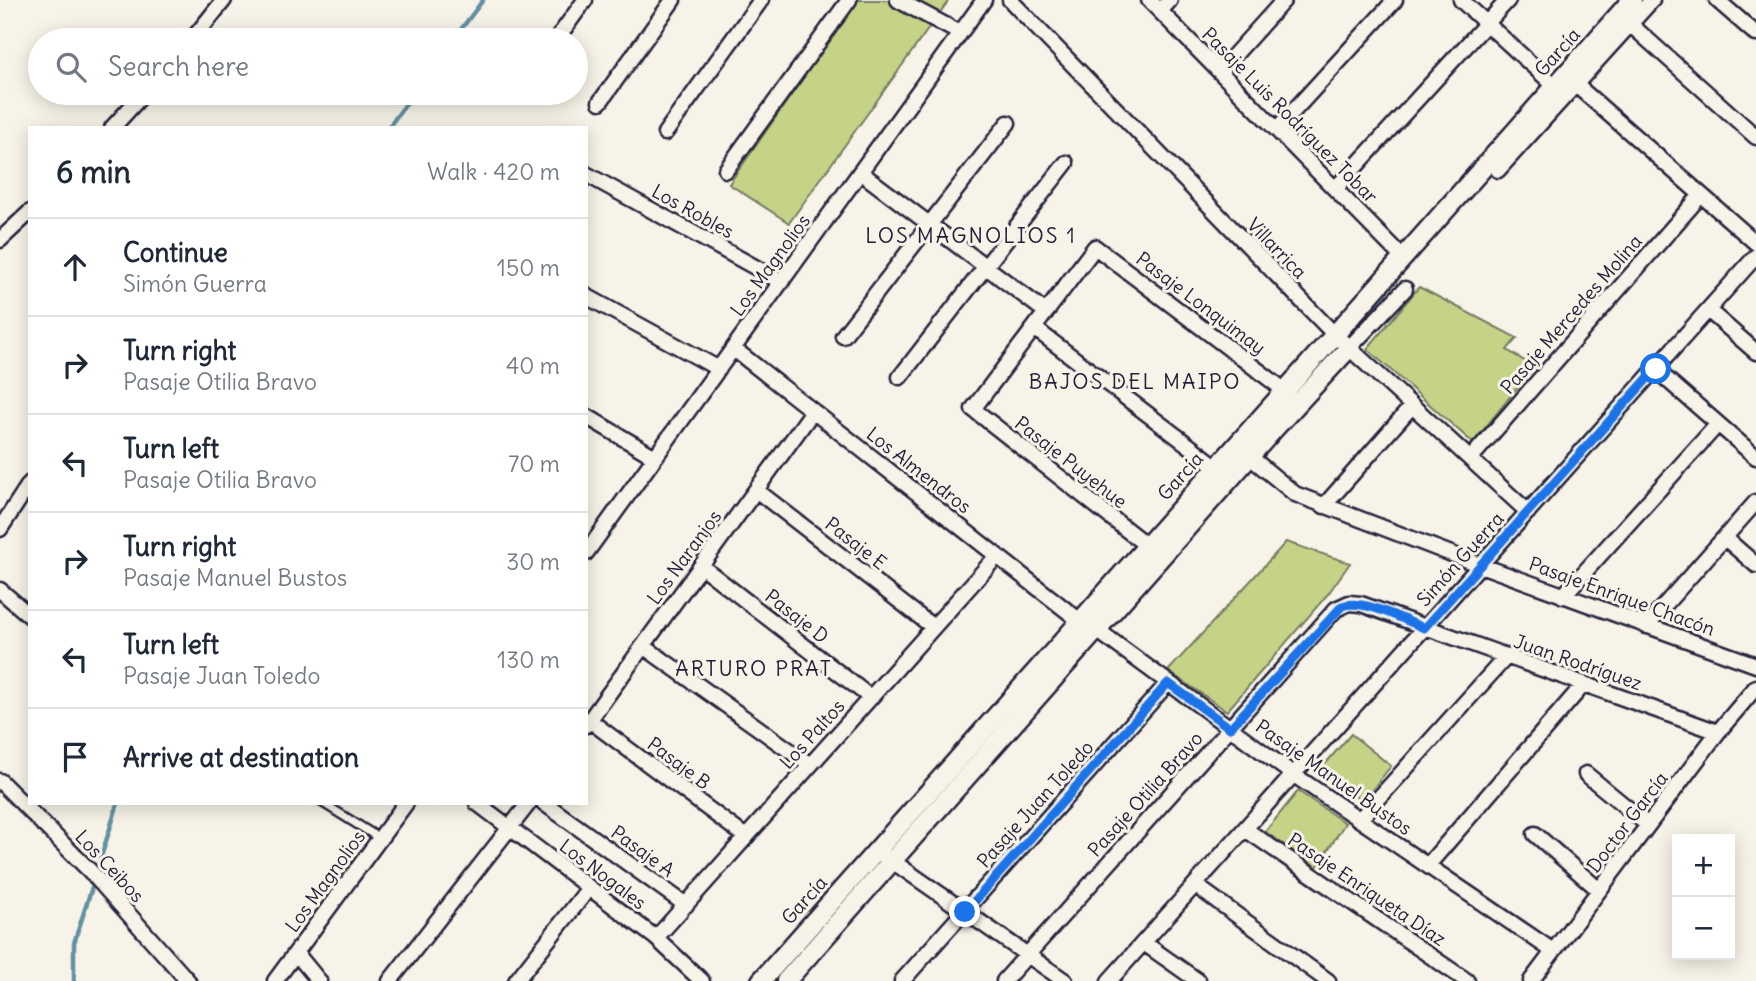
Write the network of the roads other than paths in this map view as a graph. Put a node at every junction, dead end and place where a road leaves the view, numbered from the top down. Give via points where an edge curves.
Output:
1 (224, 0) edge
2 (585, 0) edge
3 (673, 0) edge
4 (761, 0) edge
5 (849, 0) edge
6 (898, 0) edge
7 (984, 0) edge
8 (1010, 0) edge
9 (1149, 0) edge
10 (1284, 0) edge
11 (1395, 0) edge
12 (1461, 0) edge
13 (1508, 0) edge
14 (1632, 0) edge
15 (1652, 0) edge
16 (1717, 0) edge
17 (1165, 6) edge
18 (1487, 23) junction
19 (1630, 24) junction
20 (202, 28) edge
21 (565, 28) edge
22 (960, 33) junction
23 (1756, 34) edge
24 (1220, 71) junction
25 (1576, 85) junction
26 (1555, 86) junction
27 (600, 102) dead end
28 (133, 105) edge
29 (1008, 123) dead end
30 (114, 126) edge
31 (1277, 130) junction
32 (665, 133) dead end
33 (1756, 137) edge
34 (1066, 163) dead end
35 (726, 170) dead end
36 (1499, 170) dead end
37 (860, 172) junction
38 (588, 175) edge
39 (1335, 189) junction
40 (1701, 195) junction
41 (28, 214) edge
42 (929, 224) junction
43 (0, 240) edge
44 (1756, 243) edge
45 (1756, 256) edge
46 (1402, 257) junction
47 (986, 266) junction
48 (782, 282) junction
49 (1405, 289) dead end
50 (588, 297) edge
51 (1708, 310) junction
52 (1046, 312) junction
53 (1034, 328) junction
54 (1334, 334) junction
55 (842, 336) dead end
56 (1349, 348) junction
57 (734, 349) junction
58 (1756, 352) edge
59 (719, 369) junction
60 (1656, 369) junction
61 (900, 377) dead end
62 (1284, 390) junction
63 (1412, 406) junction
64 (813, 411) junction
65 (588, 417) edge
66 (1718, 424) junction
67 (1249, 456) junction
68 (655, 457) junction
69 (1756, 457) edge
70 (1470, 459) junction
71 (1216, 466) junction
72 (28, 486) edge
73 (756, 490) junction
74 (1756, 502) edge
75 (1324, 506) junction
76 (1528, 512) junction
77 (0, 529) edge
78 (1725, 538) junction
79 (1146, 545) junction
80 (588, 550) edge
81 (997, 556) junction
82 (1480, 565) junction
83 (1756, 565) edge
84 (701, 566) junction
85 (0, 590) edge
86 (1563, 596) junction
87 (28, 613) edge
88 (1080, 621) junction
89 (1646, 626) junction
90 (933, 627) junction
91 (1424, 628) junction
92 (1097, 630) junction
93 (643, 646) junction
94 (1506, 657) junction
95 (1756, 665) edge
96 (1168, 683) junction
97 (1584, 684) junction
98 (1756, 687) edge
99 (870, 697) junction
100 (588, 722) edge
101 (1230, 728) junction
102 (1718, 732) junction
103 (810, 765) junction
104 (1586, 774) dead end
105 (1294, 775) junction
106 (0, 781) edge
107 (326, 805) edge
108 (405, 805) edge
109 (480, 805) edge
110 (528, 805) edge
111 (547, 805) edge
112 (1360, 819) junction
113 (1648, 825) junction
114 (511, 829) junction
115 (1245, 829) junction
116 (1535, 834) dead end
117 (746, 837) junction
118 (380, 839) junction
119 (876, 850) junction
120 (892, 862) junction
121 (1428, 865) junction
122 (1195, 885) junction
123 (589, 888) junction
124 (1600, 890) junction
125 (685, 905) junction
126 (965, 912) junction
127 (656, 938) junction
128 (1144, 943) junction
129 (1553, 951) junction
130 (296, 953) junction
131 (1028, 955) junction
132 (188, 981) edge
133 (275, 981) edge
134 (319, 981) edge
135 (390, 981) edge
136 (516, 981) edge
137 (702, 981) edge
138 (761, 981) edge
139 (786, 981) edge
140 (902, 981) edge
141 (1004, 981) edge
142 (1065, 981) edge
143 (1110, 981) edge
144 (1198, 981) edge
145 (1328, 981) edge
146 (1466, 981) edge
147 (1531, 981) edge

1 - 20 street
2 - 21 street
3 - 27 street
4 - 32 street
5 - 35 street
6 - 22 street
7 - 22 street, Los Magnolios
8 - 54 street, Villarrica
9 - 17 street, Pasaje Luis Rodríguez Tobar
10 - 24 street
11 - 31 street
12 - 18 street
13 - 18 street
14 - 26 street, García
15 - 19 street, García
16 - 23 street
17 - 24 street, Pasaje Luis Rodríguez Tobar
18 - 26 street
18 - 39 street
19 - 25 street, García
19 - 33 street
22 - 37 street, Los Magnolios
24 - 31 street, Pasaje Luis Rodríguez Tobar
25 - 36 street, García
25 - 40 street
26 - 46 street, García
28 - 30 street
29 - 42 street
31 - 39 street, Pasaje Luis Rodríguez Tobar
34 - 47 street
37 - 42 street
37 - 48 street, Los Magnolios
38 - 48 street, Los Robles
39 - 46 street, Pasaje Luis Rodríguez Tobar
40 - 44 street
40 - 70 street, Pasaje Mercedes Molina
41 - 43 street
42 - 47 street
42 - 55 street
45 - 51 street, Simón Guerra
46 - 54 street, García
47 - 52 street
47 - 61 street
48 - 57 street, Los Magnolios
49 - 56 street, García
50 - 59 street
51 - 58 street
51 - 60 street, Simón Guerra
52 - 53 street
52 - 62 street, Pasaje Lonquimay via 1095,247
53 - 71 street
53 - 79 street, Pasaje Puyehue via 973,409
54 - 56 street, Villarrica
54 - 62 street, García
56 - 63 street, Villarrica
56 - 67 street, García
57 - 59 street, Los Magnolios
57 - 64 street, Los Almendros
59 - 68 street, Los Magnolios
60 - 66 street
60 - 76 street, Simón Guerra
62 - 71 street, García
63 - 70 street, Villarrica
63 - 75 street
64 - 73 street, Los Naranjos
64 - 81 street, Los Almendros
65 - 68 street
66 - 69 street
66 - 86 street
67 - 75 street, Pasaje Enrique Chacón via 1294,494
67 - 92 street, García
68 - 80 street, Los Magnolios
70 - 76 street, Villarrica
71 - 79 street, García
72 - 77 street
73 - 84 street, Los Naranjos
73 - 90 street, Pasaje E
74 - 78 street
75 - 82 street, Pasaje Enrique Chacón
76 - 82 street, Simón Guerra
78 - 83 street
78 - 89 street
79 - 88 street, García
81 - 88 street, Los Almendros
81 - 90 street, Los Paltos
82 - 86 street, Pasaje Enrique Chacón
82 - 91 street, Simón Guerra
84 - 93 street, Los Naranjos
84 - 99 street, Pasaje D
85 - 87 street
86 - 89 street, Pasaje Enrique Chacón
88 - 119 street, García
89 - 95 street, Pasaje Enrique Chacón
90 - 99 street, Los Paltos
91 - 94 street, Juan Rodríguez
91 - 101 street, Pasaje Otilia Bravo via 1361,604 1342,606
91 - 105 street, Simón Guerra
92 - 96 street, Pasaje Manuel Bustos
92 - 120 street, García
93 - 100 street, Los Naranjos
93 - 103 street
94 - 97 street, Juan Rodríguez
94 - 112 street
96 - 101 street, Pasaje Manuel Bustos
96 - 126 street, Pasaje Juan Toledo
97 - 102 street, Juan Rodríguez
97 - 121 street
98 - 102 street, Doctor García
99 - 103 street, Los Paltos
100 - 117 street, Pasaje B
101 - 105 street, Pasaje Manuel Bustos
101 - 131 street, Pasaje Otilia Bravo
102 - 113 street, Doctor García
103 - 117 street, Los Paltos
104 - 113 street
105 - 112 street, Pasaje Manuel Bustos
105 - 115 street, Simón Guerra
106 - 132 street, Los Ceibos via 96,877
107 - 118 lane
108 - 118 street, Los Magnolios
109 - 114 street, Los Nogales
110 - 114 street
111 - 125 street, Pasaje A
112 - 121 street, Pasaje Manuel Bustos
113 - 124 street, Doctor García
114 - 123 street, Los Nogales
114 - 135 street
115 - 122 street, Simón Guerra
115 - 146 street, Pasaje Enriqueta Díaz
116 - 124 street
117 - 125 street, Los Paltos
118 - 130 street, Los Magnolios
119 - 120 street
119 - 138 street, García
120 - 126 street
120 - 139 street, García
121 - 129 street, Pasaje Manuel Bustos
122 - 128 street, Simón Guerra
122 - 145 street
123 - 127 street, Los Nogales
123 - 136 street
124 - 129 street, Doctor García
125 - 127 street, Los Paltos
126 - 131 street
126 - 140 street, Pasaje Juan Toledo
127 - 137 street, Los Nogales
128 - 143 street, Simón Guerra
128 - 144 street
129 - 147 street, Doctor García
130 - 133 street, Los Magnolios
130 - 134 street
131 - 141 street, Pasaje Otilia Bravo
131 - 142 street

